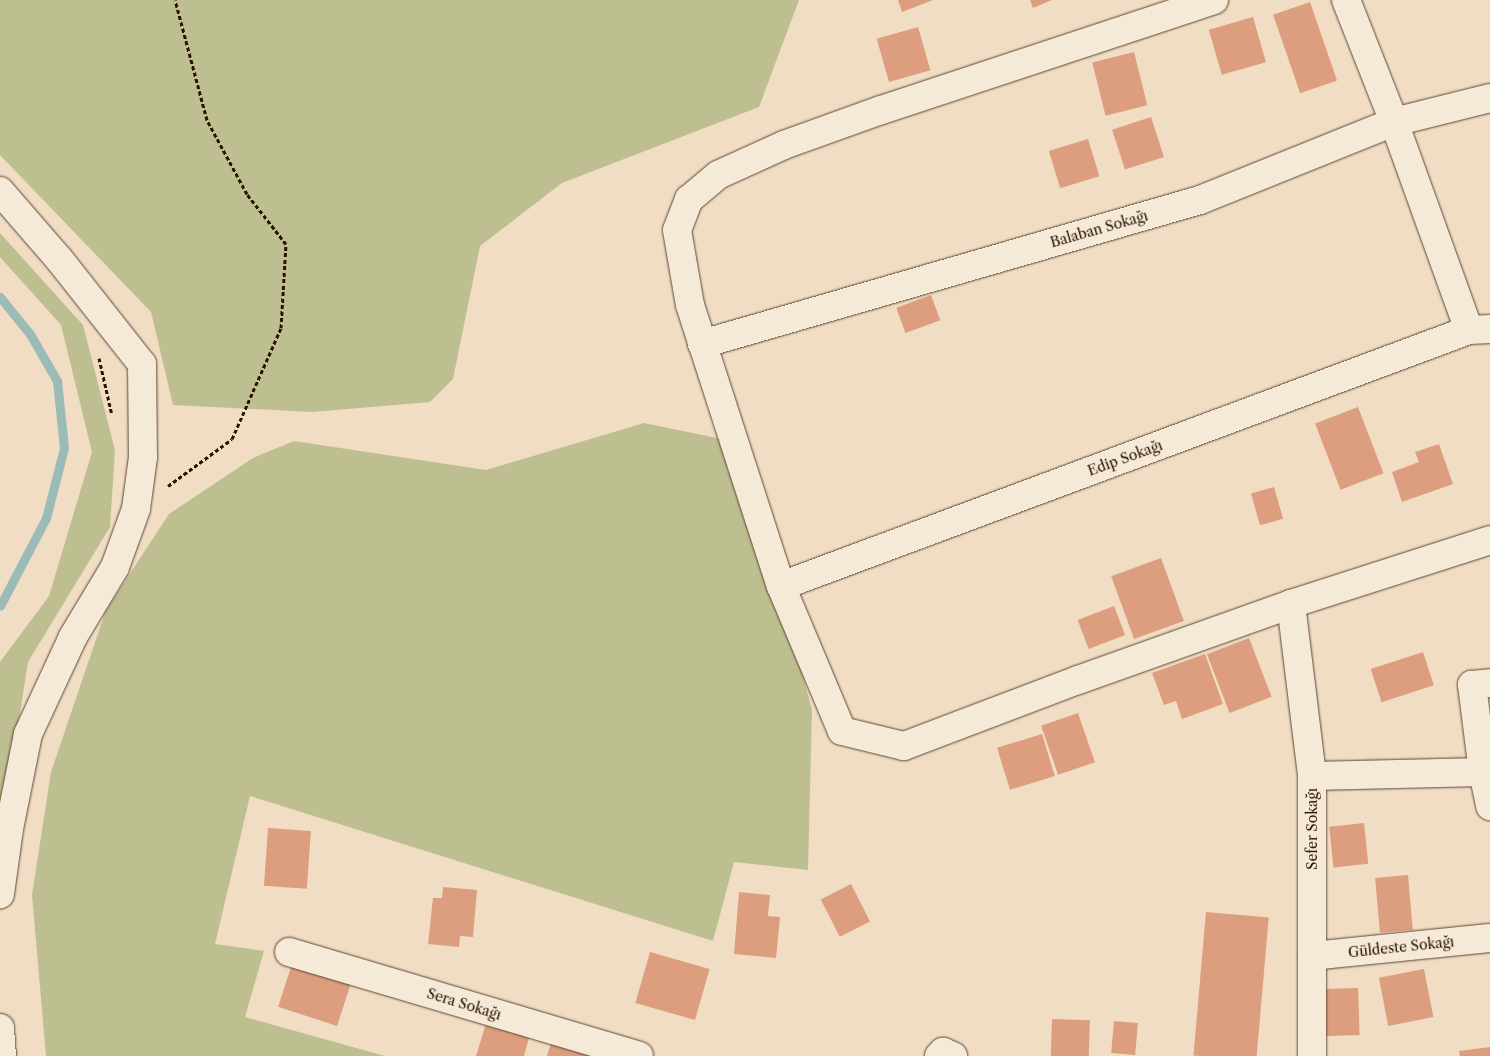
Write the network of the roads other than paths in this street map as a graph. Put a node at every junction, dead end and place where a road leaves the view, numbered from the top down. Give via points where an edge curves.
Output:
1 (1214, 0) edge
2 (1346, 0) edge
3 (1490, 98) edge
4 (1394, 122) junction
5 (0, 190) edge
6 (1480, 330) edge
7 (702, 344) junction
8 (1490, 540) edge
9 (781, 586) junction
10 (1291, 604) junction
11 (1490, 683) edge
12 (1483, 772) junction
13 (1312, 776) junction
14 (1490, 806) edge
15 (0, 894) edge
16 (1490, 938) edge
17 (289, 952) dead end
18 (1312, 956) junction
19 (0, 1028) edge
20 (2, 1056) edge
21 (638, 1056) edge
22 (939, 1056) edge
23 (953, 1056) edge
24 (1312, 1056) edge

1 - 7 street via 872,113 784,145 718,176 689,199 677,230 690,305
2 - 4 street
3 - 4 street, Balaban Sokağı
4 - 6 street
4 - 7 street, Balaban Sokağı via 1200,200
5 - 15 street via 142,364 143,457 136,509 115,567 73,637 28,734
6 - 9 street, Edip Sokağı
7 - 9 street
8 - 10 street
9 - 10 street via 842,732 904,746
10 - 13 street, Sefer Sokağı
11 - 12 street via 1472,685
12 - 13 street
12 - 14 street
13 - 18 street, Sefer Sokağı
16 - 18 street, Güldeste Sokağı
17 - 21 street, Sera Sokağı
18 - 24 street, Sefer Sokağı
19 - 20 street
22 - 23 street via 942,1052

